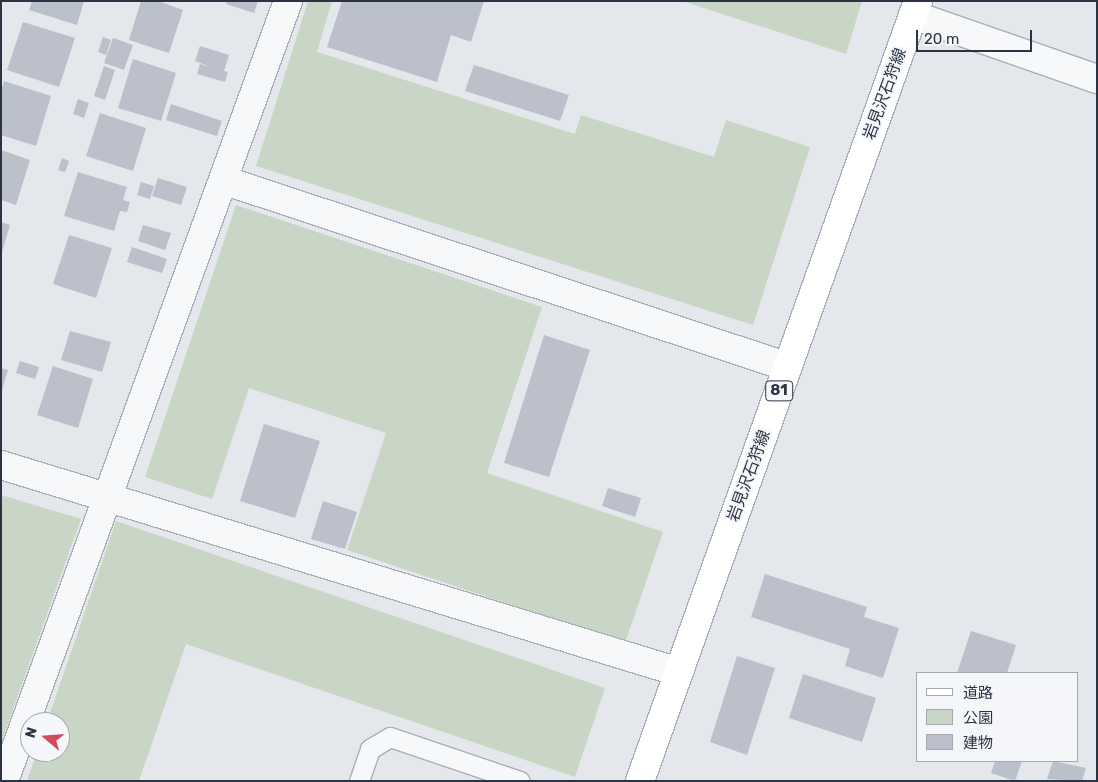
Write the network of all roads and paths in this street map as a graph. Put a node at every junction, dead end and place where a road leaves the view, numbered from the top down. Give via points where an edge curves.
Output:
1 (288, 1) edge
2 (915, 8) edge
3 (1097, 78) edge
4 (223, 180) junction
5 (788, 367) junction
6 (1, 465) edge
7 (108, 497) junction
8 (679, 672) junction
9 (4, 781) edge
10 (359, 781) edge
11 (520, 781) edge
12 (640, 781) edge

1 - 4 street
2 - 3 street
2 - 5 main road, 岩見沢石狩線 / 81
4 - 5 street
4 - 7 street
5 - 8 main road, 岩見沢石狩線 / 81
6 - 7 street
7 - 8 street
7 - 9 street
8 - 12 main road, 岩見沢石狩線 / 81
10 - 11 lane via 370,749 390,736

